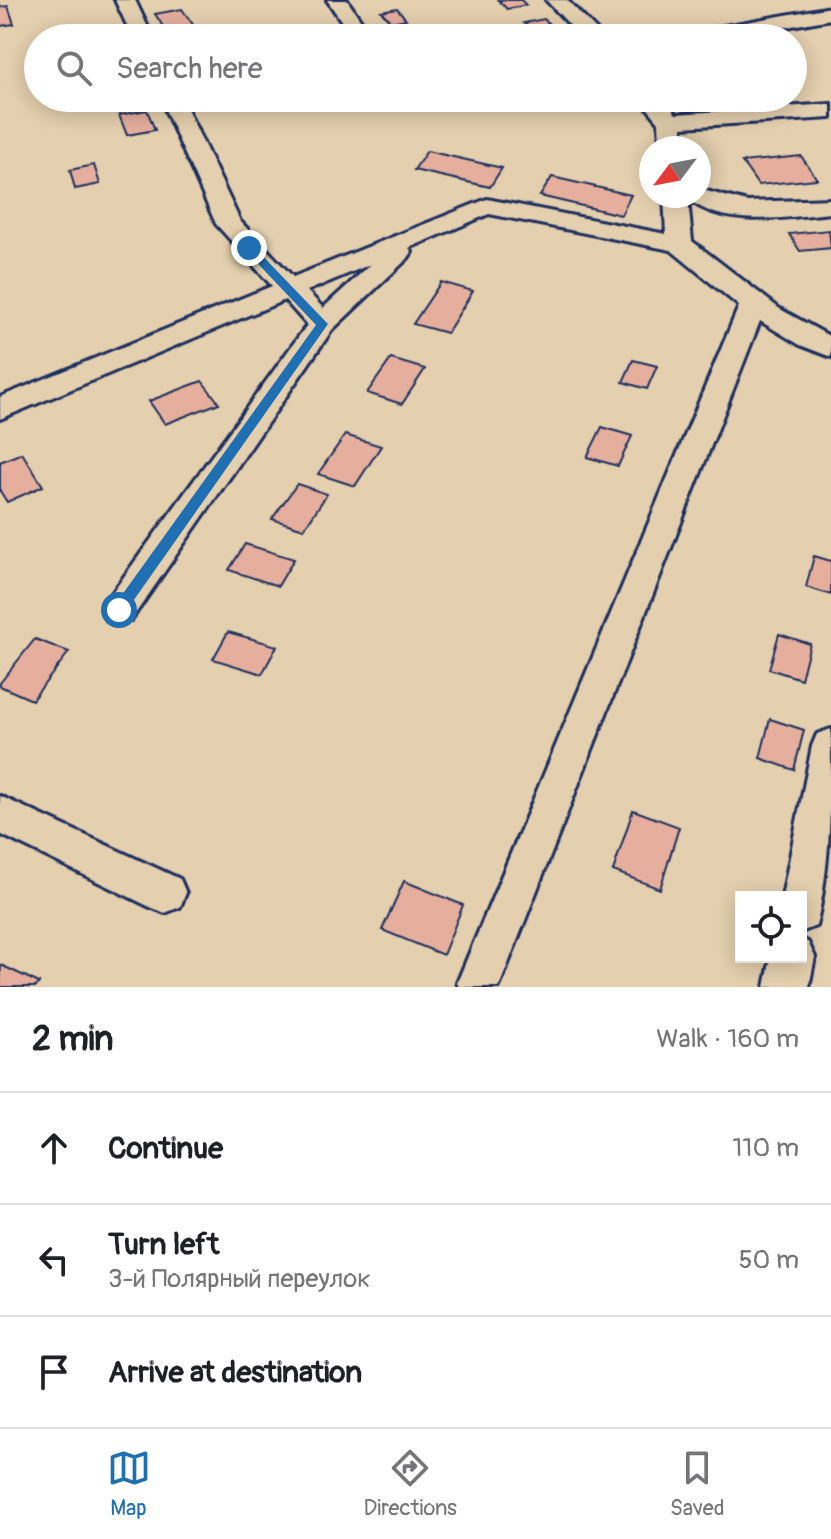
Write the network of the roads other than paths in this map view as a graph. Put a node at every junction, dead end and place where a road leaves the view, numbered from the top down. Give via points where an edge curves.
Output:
1 (125, 0) edge
2 (337, 0) edge
3 (556, 0) edge
4 (762, 7) dead end
5 (831, 13) edge
6 (781, 22) junction
7 (136, 24) edge
8 (353, 24) edge
9 (580, 24) edge
10 (770, 24) edge
11 (831, 111) edge
12 (177, 112) edge
13 (662, 112) edge
14 (670, 121) junction
15 (671, 136) edge
16 (711, 201) edge
17 (831, 206) edge
18 (677, 208) edge
19 (416, 236) junction
20 (679, 244) junction
21 (289, 290) junction
22 (753, 304) junction
23 (322, 324) junction
24 (831, 348) edge
25 (0, 409) edge
26 (119, 610) dead end
27 (831, 746) edge
28 (0, 814) edge
29 (805, 891) edge
30 (165, 893) dead end
31 (792, 963) edge
32 (479, 983) dead end
33 (787, 987) edge

1 - 7 street
2 - 8 street
3 - 9 street
4 - 6 street
5 - 6 street
6 - 10 street
11 - 14 street
12 - 21 street via 229,224
13 - 14 street
14 - 15 street
16 - 17 street via 754,212
18 - 20 street
19 - 20 street via 487,206
19 - 21 street
19 - 23 street
20 - 22 street
21 - 23 street
21 - 25 street
22 - 24 street
22 - 32 street
23 - 26 street
27 - 29 street
28 - 30 street
31 - 33 street

